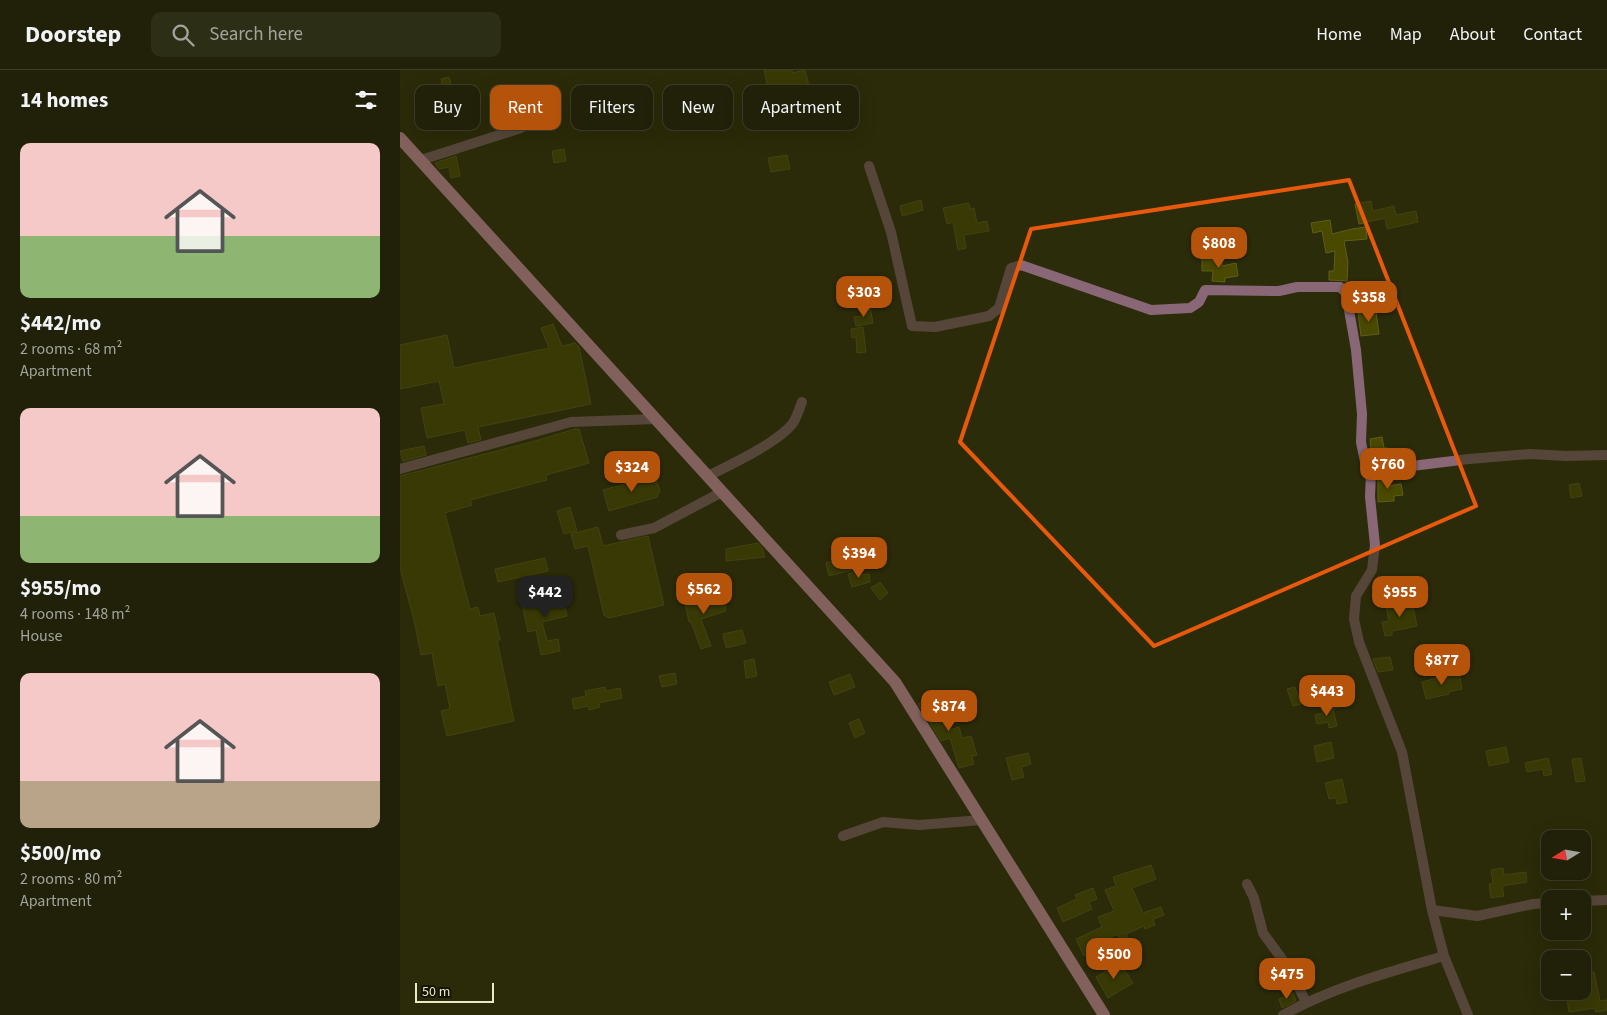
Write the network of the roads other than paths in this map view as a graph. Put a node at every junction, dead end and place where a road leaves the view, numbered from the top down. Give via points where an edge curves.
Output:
1 (514, 130) edge
2 (400, 138) edge
3 (420, 160) junction
4 (869, 166) dead end
5 (802, 402) dead end
6 (656, 419) junction
7 (1607, 455) edge
8 (400, 469) edge
9 (1371, 470) junction
10 (708, 476) junction
11 (722, 492) junction
12 (621, 534) dead end
13 (982, 820) junction
14 (844, 836) dead end
15 (1248, 884) dead end
16 (1607, 900) edge
17 (1591, 901) edge
18 (1541, 904) edge
19 (1432, 910) junction
20 (1444, 956) junction
21 (1306, 1002) junction
22 (1104, 1015) edge
23 (1283, 1015) edge
24 (1468, 1015) edge

1 - 3 street
2 - 3 main road
3 - 6 main road
4 - 9 street via 891,232 912,326 935,327 989,316 999,308 1011,268 1021,265 1151,310 1190,308 1199,302 1205,290 1279,291 1297,287 1340,287 1346,293 1356,350 1362,414 1361,442 1365,462
5 - 10 street via 790,427 765,446
6 - 8 street via 571,422
6 - 10 main road
7 - 9 street via 1530,454
9 - 19 street via 1375,545 1372,570 1356,596 1354,619 1358,642 1402,752
10 - 11 main road
11 - 12 street via 654,528
11 - 13 main road via 896,682
13 - 14 street via 919,825 883,822
13 - 22 main road
15 - 21 street via 1263,932 1290,970
16 - 17 street
18 - 19 street via 1477,916
19 - 20 street
20 - 21 street via 1364,980
20 - 24 street
21 - 23 street

